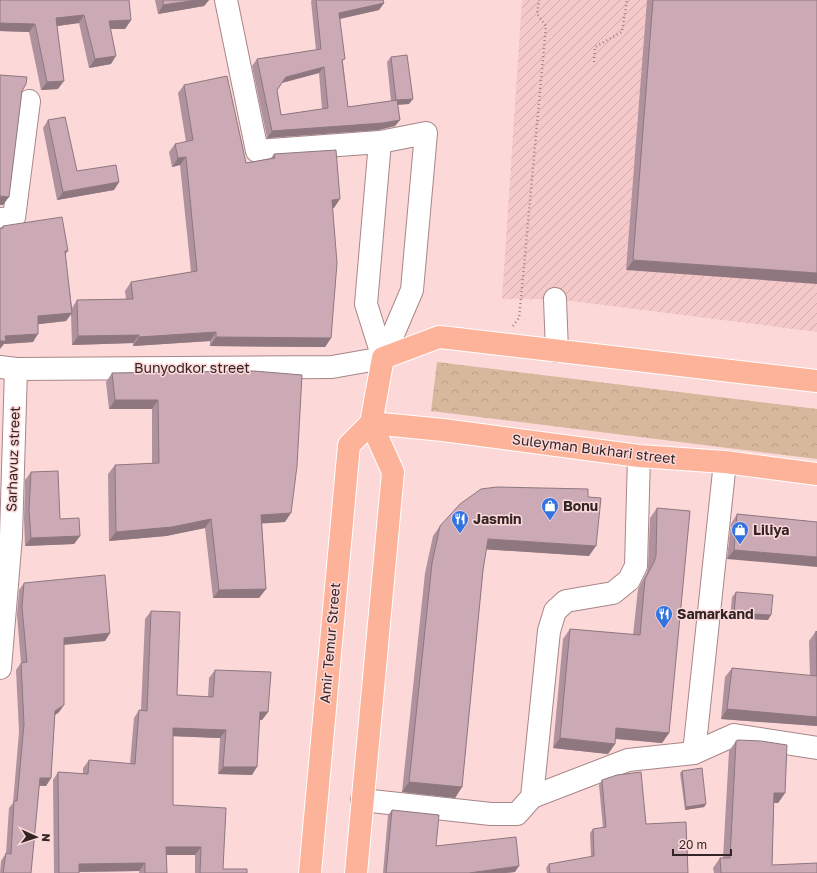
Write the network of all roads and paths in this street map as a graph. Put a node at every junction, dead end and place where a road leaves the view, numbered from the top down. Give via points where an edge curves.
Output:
1 (226, 0) edge
2 (539, 0) edge
3 (627, 0) edge
4 (594, 62) dead end
5 (29, 101) dead end
6 (380, 142) junction
7 (0, 219) edge
8 (555, 299) dead end
9 (509, 328) dead end
10 (557, 351) junction
11 (383, 358) junction
12 (8, 368) edge
13 (817, 381) edge
14 (371, 424) junction
15 (639, 456) junction
16 (725, 462) junction
17 (817, 474) edge
18 (0, 668) edge
19 (817, 748) edge
20 (694, 753) junction
21 (532, 797) junction
22 (362, 800) junction
23 (310, 873) edge
24 (356, 873) edge

1 - 6 street via 257,151
2 - 9 path via 537,14 546,26 519,318
3 - 4 path via 622,32 595,47
5 - 7 street via 14,218
6 - 11 street via 366,304
6 - 11 street via 426,133 412,290
8 - 10 street
10 - 11 main road via 439,337
10 - 13 main road
11 - 12 street, Bunyodkor street via 332,367
11 - 14 main road
12 - 18 street, Sarhavuz street via 11,536
14 - 15 main road, Suleyman Bukhari street via 443,430
14 - 22 main road via 394,472
14 - 23 main road, Amir Temur Street via 348,445
15 - 16 main road, Suleyman Bukhari street
15 - 21 street via 636,566 629,580 613,593 566,601 555,611 550,632
16 - 17 main road, Suleyman Bukhari street
16 - 20 street
19 - 20 street via 734,735
20 - 21 street via 628,760
21 - 22 street via 517,814
22 - 24 main road

